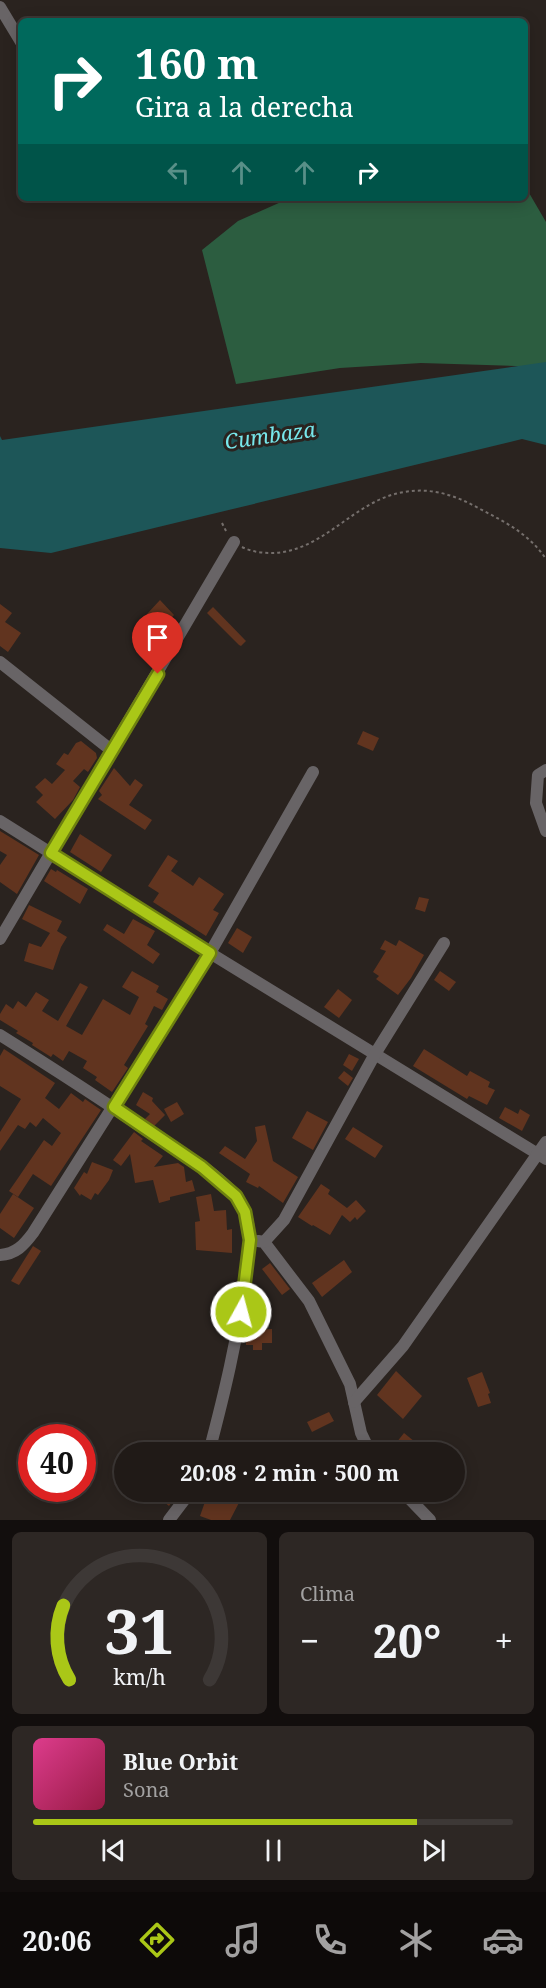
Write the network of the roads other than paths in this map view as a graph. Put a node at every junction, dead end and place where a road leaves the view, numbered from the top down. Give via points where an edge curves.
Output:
1 (0, 7) edge
2 (18, 37) edge
3 (234, 542) road end
4 (0, 662) edge
5 (111, 750) junction
6 (546, 770) edge
7 (313, 772) dead end
8 (0, 821) edge
9 (546, 831) edge
10 (51, 853) junction
11 (0, 939) edge
12 (444, 943) dead end
13 (210, 953) junction
14 (0, 1035) edge
15 (375, 1054) junction
16 (114, 1107) junction
17 (546, 1142) edge
18 (542, 1156) edge
19 (250, 1240) junction
20 (264, 1242) junction
21 (0, 1256) edge
22 (354, 1402) junction
23 (212, 1442) edge
24 (365, 1442) edge
25 (183, 1502) edge
26 (413, 1502) edge
27 (169, 1520) edge
28 (430, 1520) edge

1 - 2 street
3 - 5 street
4 - 5 street
5 - 10 street
6 - 9 street via 538,776 536,803
7 - 13 street
8 - 10 street
10 - 11 street
10 - 13 street
12 - 15 street
13 - 15 street
13 - 16 street
14 - 16 street
15 - 18 street
15 - 20 street via 284,1220
16 - 19 street via 202,1167 236,1196 245,1212
16 - 21 street via 24,1245
17 - 18 street
18 - 22 street via 403,1346
19 - 20 street
19 - 23 street via 230,1374
20 - 22 street via 309,1301 350,1384
22 - 24 street
25 - 27 street
26 - 28 street

